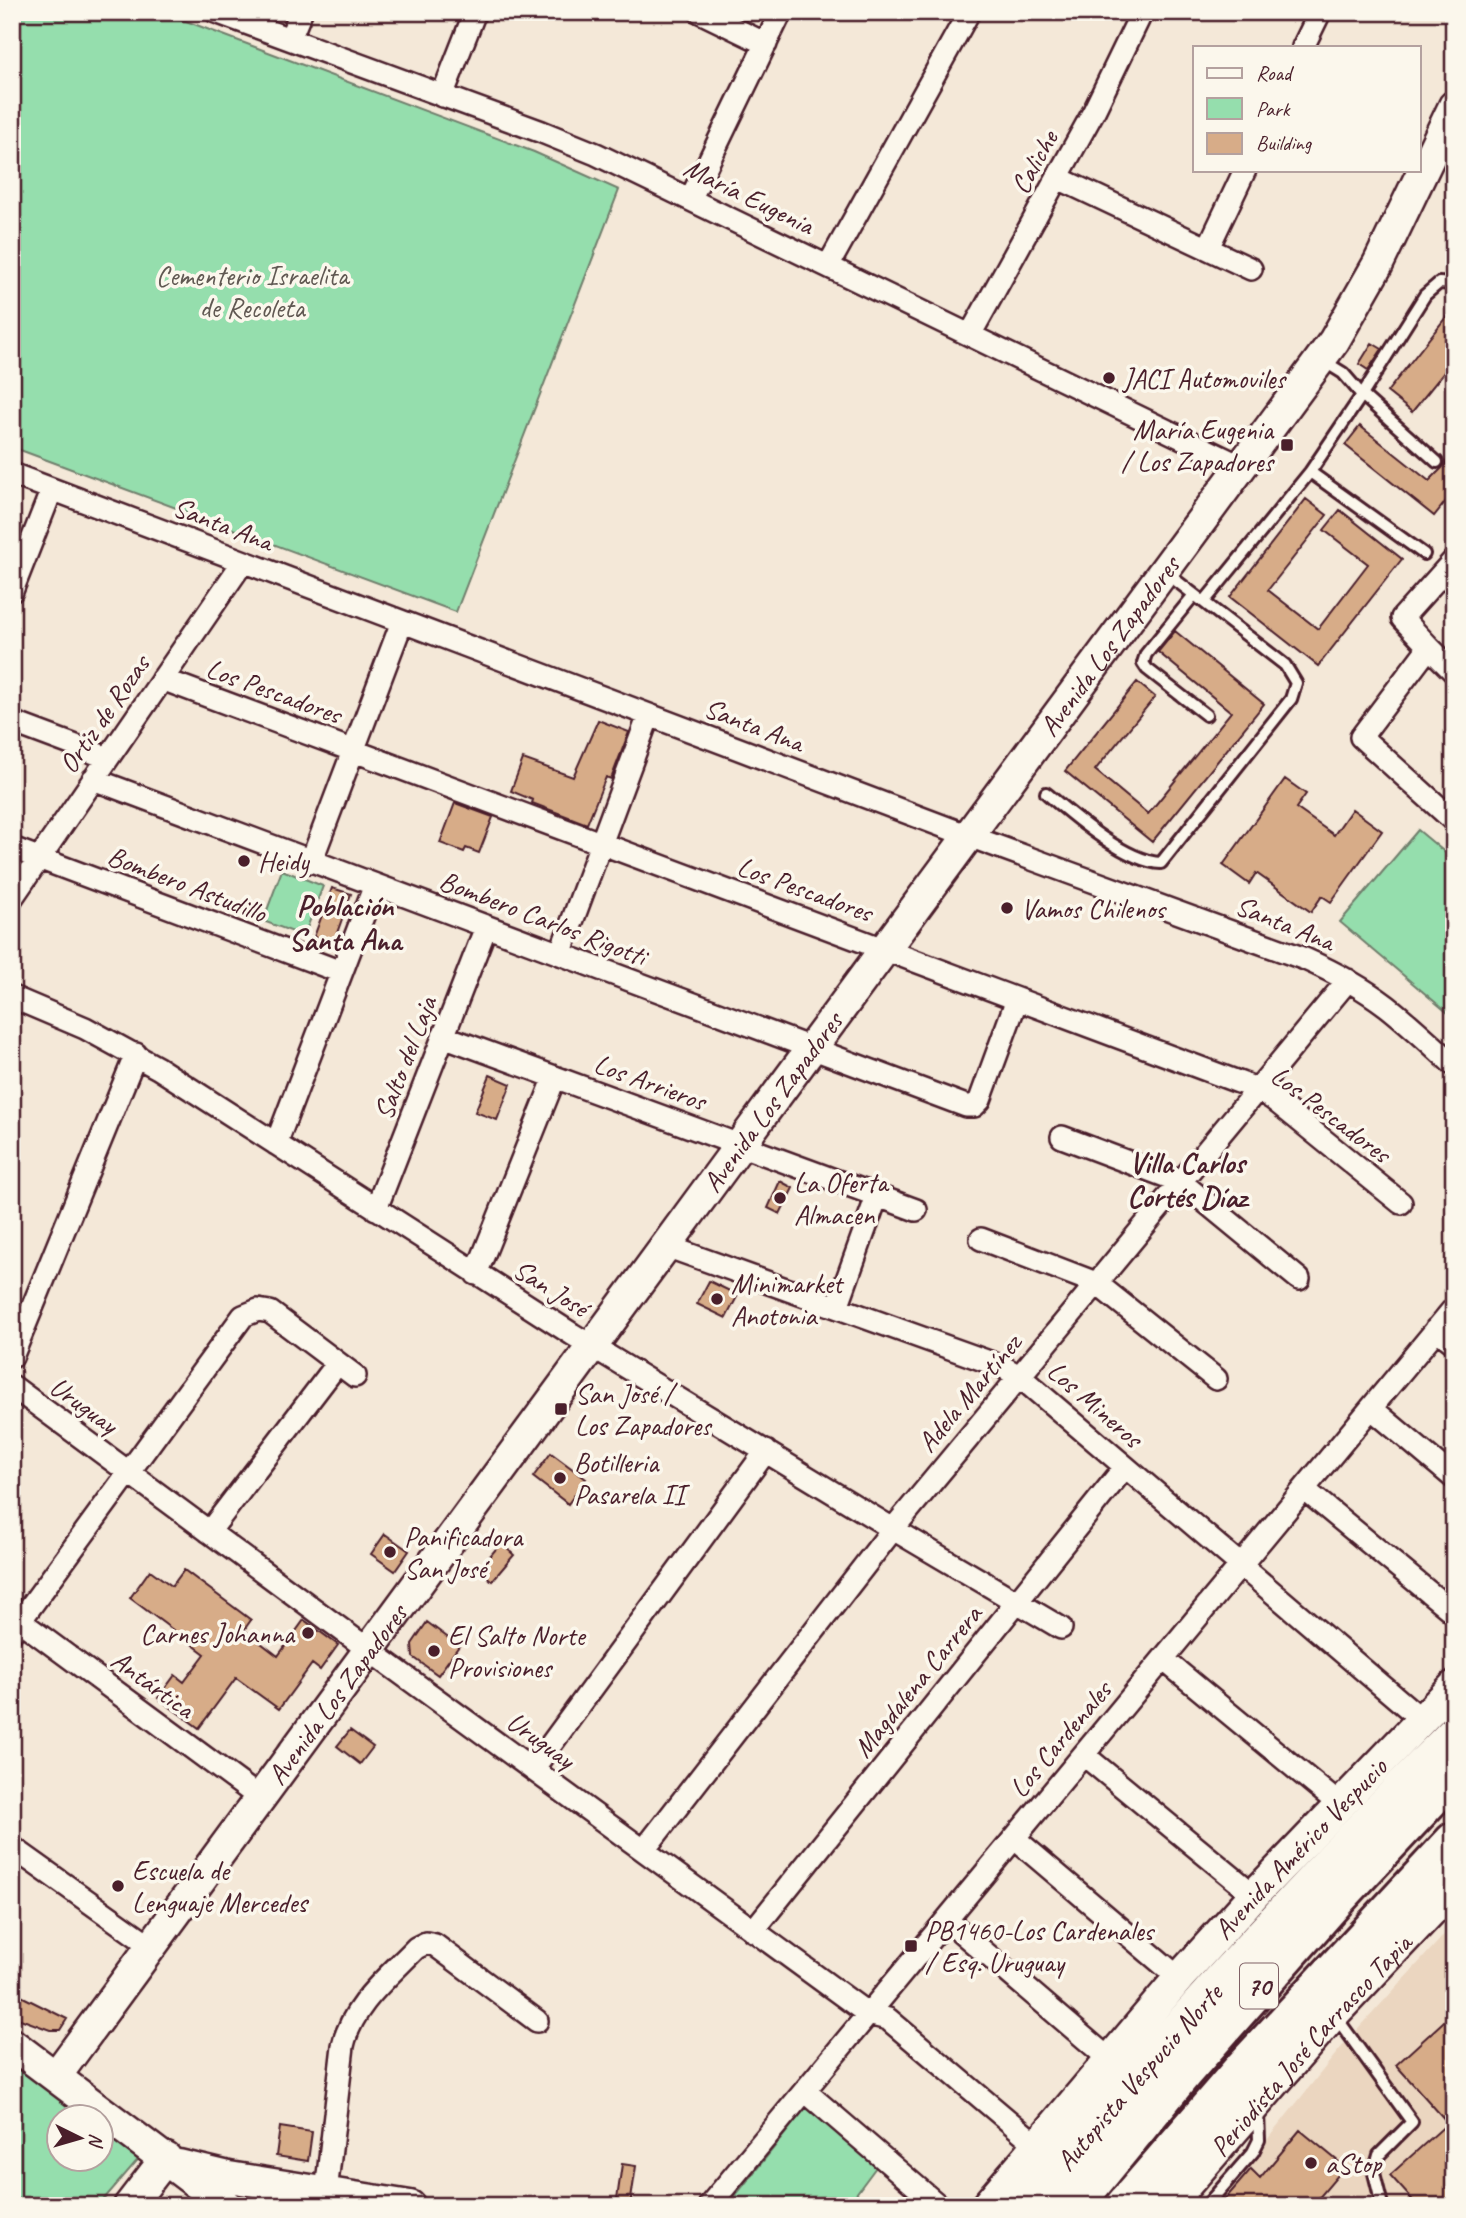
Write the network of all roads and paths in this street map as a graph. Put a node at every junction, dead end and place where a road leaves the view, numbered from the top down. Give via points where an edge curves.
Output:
1 (216, 12) edge
2 (301, 12) edge
3 (475, 12) edge
4 (700, 12) edge
5 (781, 12) edge
6 (969, 12) edge
7 (1142, 12) edge
8 (1320, 12) edge
9 (290, 39) junction
10 (766, 44) junction
11 (1303, 46) edge
12 (442, 96) junction
13 (1454, 106) edge
14 (1244, 172) edge
15 (1058, 178) junction
16 (691, 198) junction
17 (1208, 248) junction
18 (828, 266) junction
19 (1251, 269) dead end
20 (1454, 285) edge
21 (970, 335) junction
22 (1321, 359) junction
23 (1362, 395) junction
24 (1437, 462) dead end
25 (1242, 467) junction
26 (1310, 472) junction
27 (12, 474) edge
28 (52, 489) junction
29 (1424, 554) dead end
30 (1454, 560) edge
31 (243, 562) junction
32 (1164, 571) junction
33 (12, 591) edge
34 (1199, 599) junction
35 (402, 622) junction
36 (1429, 647) junction
37 (1454, 672) edge
38 (162, 679) junction
39 (649, 715) junction
40 (1206, 715) dead end
41 (12, 722) edge
42 (354, 751) junction
43 (108, 758) junction
44 (93, 779) junction
45 (1046, 793) dead end
46 (1454, 821) edge
47 (969, 836) junction
48 (601, 843) junction
49 (12, 849) edge
50 (38, 858) junction
51 (312, 862) junction
52 (375, 885) junction
53 (12, 898) edge
54 (486, 927) junction
55 (885, 949) junction
56 (560, 954) junction
57 (341, 972) junction
58 (1348, 980) junction
59 (12, 997) edge
60 (1017, 999) junction
61 (443, 1036) junction
62 (812, 1049) junction
63 (136, 1055) junction
64 (1454, 1065) edge
65 (555, 1077) junction
66 (1257, 1089) junction
67 (1062, 1137) dead end
68 (276, 1144) junction
69 (740, 1145) junction
70 (1181, 1182) junction
71 (877, 1195) junction
72 (1401, 1203) dead end
73 (376, 1209) junction
74 (916, 1210) dead end
75 (981, 1239) dead end
76 (666, 1246) junction
77 (476, 1274) junction
78 (1299, 1279) dead end
79 (1096, 1283) junction
80 (837, 1307) junction
81 (1454, 1308) edge
82 (1436, 1329) junction
83 (1454, 1343) edge
84 (592, 1346) junction
85 (12, 1357) edge
86 (338, 1363) junction
87 (355, 1376) dead end
88 (1019, 1376) junction
89 (1216, 1379) dead end
90 (12, 1386) edge
91 (1371, 1408) junction
92 (766, 1451) junction
93 (1125, 1467) junction
94 (129, 1473) junction
95 (1454, 1478) edge
96 (1304, 1489) junction
97 (893, 1529) junction
98 (209, 1532) junction
99 (1241, 1564) junction
100 (1017, 1602) junction
101 (1454, 1613) edge
102 (15, 1623) edge
103 (1061, 1628) dead end
104 (369, 1650) junction
105 (1163, 1659) junction
106 (1454, 1686) edge
107 (1437, 1728) edge
108 (1083, 1755) junction
109 (533, 1769) junction
110 (1454, 1773) edge
111 (260, 1798) junction
112 (1340, 1805) junction
113 (1014, 1838) junction
114 (1454, 1842) edge
115 (12, 1847) edge
116 (644, 1850) junction
117 (1254, 1895) junction
118 (1451, 1896) edge
119 (947, 1920) junction
120 (753, 1931) junction
121 (151, 1946) junction
122 (1179, 1978) junction
123 (868, 2014) junction
124 (1334, 2014) junction
125 (537, 2021) dead end
126 (12, 2045) edge
127 (1109, 2059) junction
128 (56, 2076) junction
129 (804, 2091) junction
130 (1258, 2101) junction
131 (1037, 2145) junction
132 (170, 2161) junction
133 (326, 2192) junction
134 (1382, 2205) edge
135 (129, 2206) edge
136 (227, 2206) edge
137 (410, 2206) edge
138 (709, 2206) edge
139 (939, 2206) edge
140 (986, 2206) edge
141 (1028, 2206) edge
142 (1073, 2206) edge
143 (1125, 2206) edge
144 (1168, 2206) edge
145 (1206, 2206) edge

1 - 9 street, María Eugenia
2 - 9 street
3 - 12 street
4 - 10 street
5 - 10 street
6 - 18 street
7 - 15 street, Caliche
8 - 11 street
9 - 12 street, María Eugenia
10 - 16 street
12 - 16 street, María Eugenia via 569,142
13 - 22 main road, Avenida Los Zapadores via 1360,299
14 - 17 street
15 - 17 street
15 - 21 street, Caliche
16 - 18 street, María Eugenia
17 - 19 street
18 - 21 street, María Eugenia
20 - 23 lane via 1439,283 1425,295
21 - 25 street, María Eugenia
22 - 23 lane via 1343,373
22 - 25 main road, Avenida Los Zapadores
23 - 24 lane
23 - 26 lane
25 - 32 main road, Avenida Los Zapadores
26 - 29 lane
26 - 34 lane
27 - 28 street, Santa Ana
28 - 31 street, Santa Ana
28 - 33 street
30 - 36 street via 1402,618
31 - 35 street, Santa Ana
31 - 38 street, Ortiz de Rozas
32 - 34 lane
32 - 47 main road, Avenida Los Zapadores
34 - 40 lane via 1146,654 1143,663
34 - 45 lane via 1285,665 1296,683 1291,699 1171,853 1161,863 1148,863 1089,829
35 - 39 street, Santa Ana
35 - 42 street
36 - 37 street
36 - 46 street via 1361,737
38 - 42 street, Los Pescadores
38 - 43 street, Ortiz de Rozas
39 - 47 street, Santa Ana
39 - 48 street
41 - 43 street
42 - 48 street, Los Pescadores
42 - 51 street
43 - 44 street, Ortiz de Rozas
44 - 50 street, Ortiz de Rozas
44 - 51 street, Bombero Carlos Rigotti
47 - 55 main road, Avenida Los Zapadores
47 - 58 street, Santa Ana via 1305,959
48 - 55 street, Los Pescadores
48 - 56 street
49 - 50 street, Bombero Astudillo
50 - 53 street, Ortiz de Rozas
50 - 57 street, Bombero Astudillo
51 - 52 street, Bombero Carlos Rigotti
52 - 54 street, Bombero Carlos Rigotti
52 - 57 street
54 - 56 street, Bombero Carlos Rigotti
54 - 61 street, Salto del Laja
55 - 60 street, Los Pescadores
55 - 62 main road, Avenida Los Zapadores
56 - 62 street, Bombero Carlos Rigotti
57 - 68 street
58 - 64 street, Santa Ana via 1389,1007
58 - 66 street, Adela Martínez
59 - 63 street, San José
60 - 62 street, Bombero Carlos Rigotti via 974,1106
60 - 66 street, Los Pescadores
61 - 65 street, Los Arrieros
61 - 73 street, Salto del Laja
62 - 69 main road, Avenida Los Zapadores
63 - 68 street, San José
63 - 85 street
65 - 69 street, Los Arrieros
65 - 77 street
66 - 70 street, Adela Martínez
66 - 72 street, Los Pescadores
67 - 70 street
68 - 73 street, San José
69 - 71 street, Los Arrieros
69 - 76 main road, Avenida Los Zapadores
70 - 78 street
70 - 79 street, Adela Martínez
71 - 74 street, Los Arrieros
71 - 80 street
73 - 77 street, San José
75 - 79 street
76 - 80 street, Los Mineros
76 - 84 main road, Avenida Los Zapadores
77 - 84 street, San José
79 - 88 street, Adela Martínez
79 - 89 street
80 - 88 street, Los Mineros
81 - 82 street, Los Cardenales
82 - 83 street
82 - 91 street, Los Cardenales
84 - 92 street, San José
84 - 104 main road, Avenida Los Zapadores
86 - 87 street
86 - 94 street via 270,1312 250,1312
86 - 98 street
88 - 93 street, Los Mineros
88 - 97 street, Adela Martínez
90 - 94 street, Uruguay
91 - 95 street
91 - 96 street, Los Cardenales
92 - 97 street, San José
92 - 109 street
93 - 99 street, Los Mineros
93 - 100 street, Magdalena Carrera
94 - 98 street, Uruguay
94 - 102 street
96 - 99 street, Los Cardenales
96 - 101 street
97 - 100 street, San José
97 - 116 street, Adela Martínez
98 - 104 street, Uruguay
99 - 105 street, Los Cardenales
99 - 107 street, Los Mineros
100 - 103 street, San José
100 - 120 street, Magdalena Carrera
102 - 111 street, Antártica
104 - 109 street, Uruguay
104 - 111 main road, Avenida Los Zapadores
105 - 108 street, Los Cardenales
105 - 112 street
106 - 107 main road, Avenida Américo Vespucio
107 - 112 main road, Avenida Américo Vespucio
107 - 141 highway, Autopista Vespucio Norte via 1316,1878
108 - 113 street, Los Cardenales
108 - 117 street
109 - 116 street, Uruguay
110 - 142 highway, 70 via 1183,2072
111 - 121 main road, Avenida Los Zapadores
112 - 117 main road, Avenida Américo Vespucio
113 - 119 street, Los Cardenales
113 - 122 street
114 - 143 highway, 70 via 1253,2058
115 - 121 street
116 - 120 street, Uruguay
117 - 122 main road, Avenida Américo Vespucio
118 - 124 main road, Periodista José Carrasco Tapia
119 - 123 street, Los Cardenales
119 - 127 street
120 - 123 street, Uruguay
121 - 128 main road, Avenida Los Zapadores
122 - 127 main road, Avenida Américo Vespucio
123 - 129 street, Los Cardenales
123 - 131 street, Uruguay via 888,2019
124 - 130 main road, Periodista José Carrasco Tapia
124 - 134 lane via 1412,2122 1378,2155 1374,2173
125 - 133 street via 435,1945 416,1948 361,2006 348,2029
126 - 128 main road
127 - 131 main road, Avenida Américo Vespucio
128 - 132 main road
129 - 138 street, Los Cardenales
129 - 139 street
130 - 144 main road, Periodista José Carrasco Tapia
130 - 145 lane via 1259,2140
131 - 140 main road, Avenida Américo Vespucio
132 - 133 main road via 229,2177
132 - 135 main road
132 - 136 main road
133 - 137 main road

